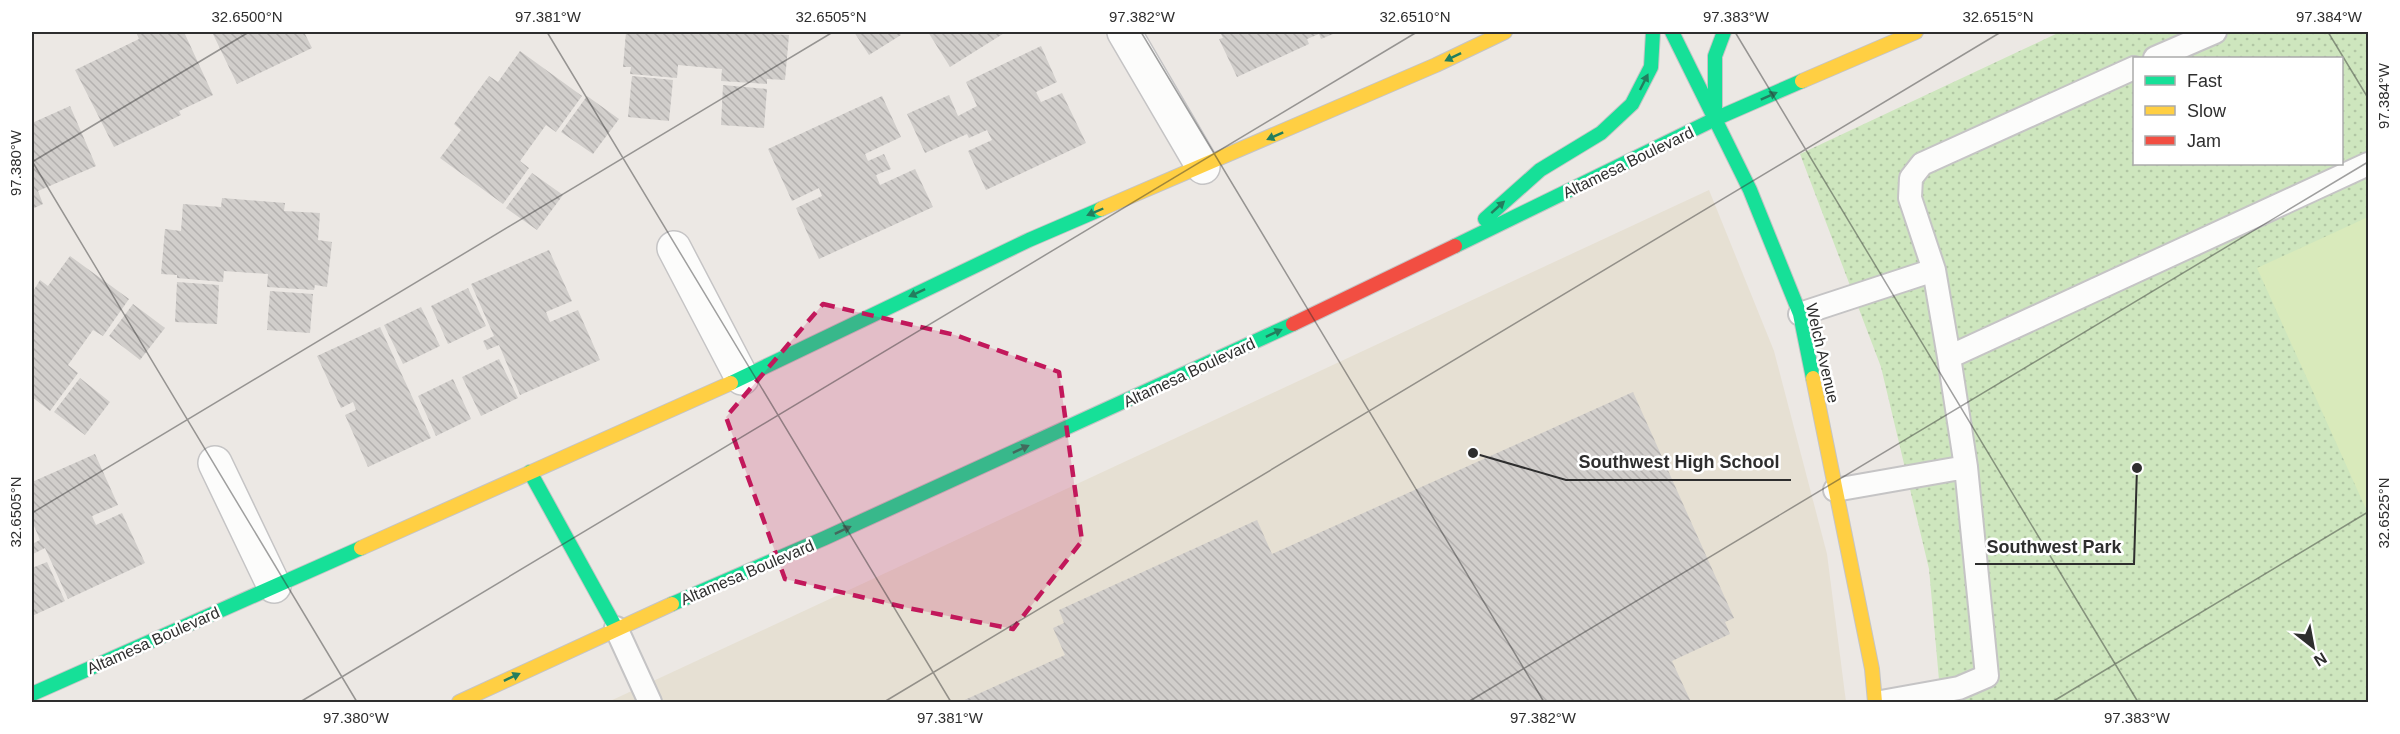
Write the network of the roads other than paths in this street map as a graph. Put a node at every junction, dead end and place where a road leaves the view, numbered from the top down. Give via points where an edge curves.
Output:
1 (1124, 32) edge
2 (1505, 32) edge
3 (1653, 32) edge
4 (1672, 32) edge
5 (1724, 32) edge
6 (1916, 32) edge
7 (2215, 32) edge
8 (2157, 57) edge
9 (2133, 68) edge
10 (1715, 119) junction
11 (2368, 164) edge
12 (1203, 167) junction
13 (1455, 246) junction
14 (674, 248) dead end
15 (1935, 270) junction
16 (1800, 314) junction
17 (1949, 357) junction
18 (742, 378) junction
19 (215, 463) dead end
20 (1966, 467) junction
21 (530, 472) junction
22 (1835, 490) junction
23 (274, 586) junction
24 (616, 628) junction
25 (32, 694) edge
26 (459, 702) edge
27 (650, 702) edge
28 (1875, 702) edge
29 (1881, 702) edge

1 - 12 street
2 -> 12 main road, Altamesa Boulevard
13 -> 3 main road via 1540,170 1601,133 1632,104 1652,67
4 - 10 main road, Welch Avenue
5 - 10 main road via 1715,56
10 -> 6 main road, Altamesa Boulevard
7 - 8 lane
9 - 15 lane via 1922,164 1911,177 1910,198
10 - 13 main road, Altamesa Boulevard
10 - 16 main road, Welch Avenue via 1750,190
11 - 17 lane
12 -> 18 main road, Altamesa Boulevard via 1029,240
24 -> 13 main road, Altamesa Boulevard via 836,533 1292,325
14 - 18 street
15 - 16 lane
15 - 17 lane
16 - 22 main road, Welch Avenue
17 - 20 lane
18 - 21 main road, Altamesa Boulevard
19 - 23 street
20 - 22 lane
20 - 29 lane via 1987,676 1959,688
21 - 23 main road, Altamesa Boulevard
21 - 24 main road
22 - 28 main road, Welch Avenue via 1872,669
23 - 25 main road, Altamesa Boulevard
26 -> 24 main road, Altamesa Boulevard
24 - 27 lane

